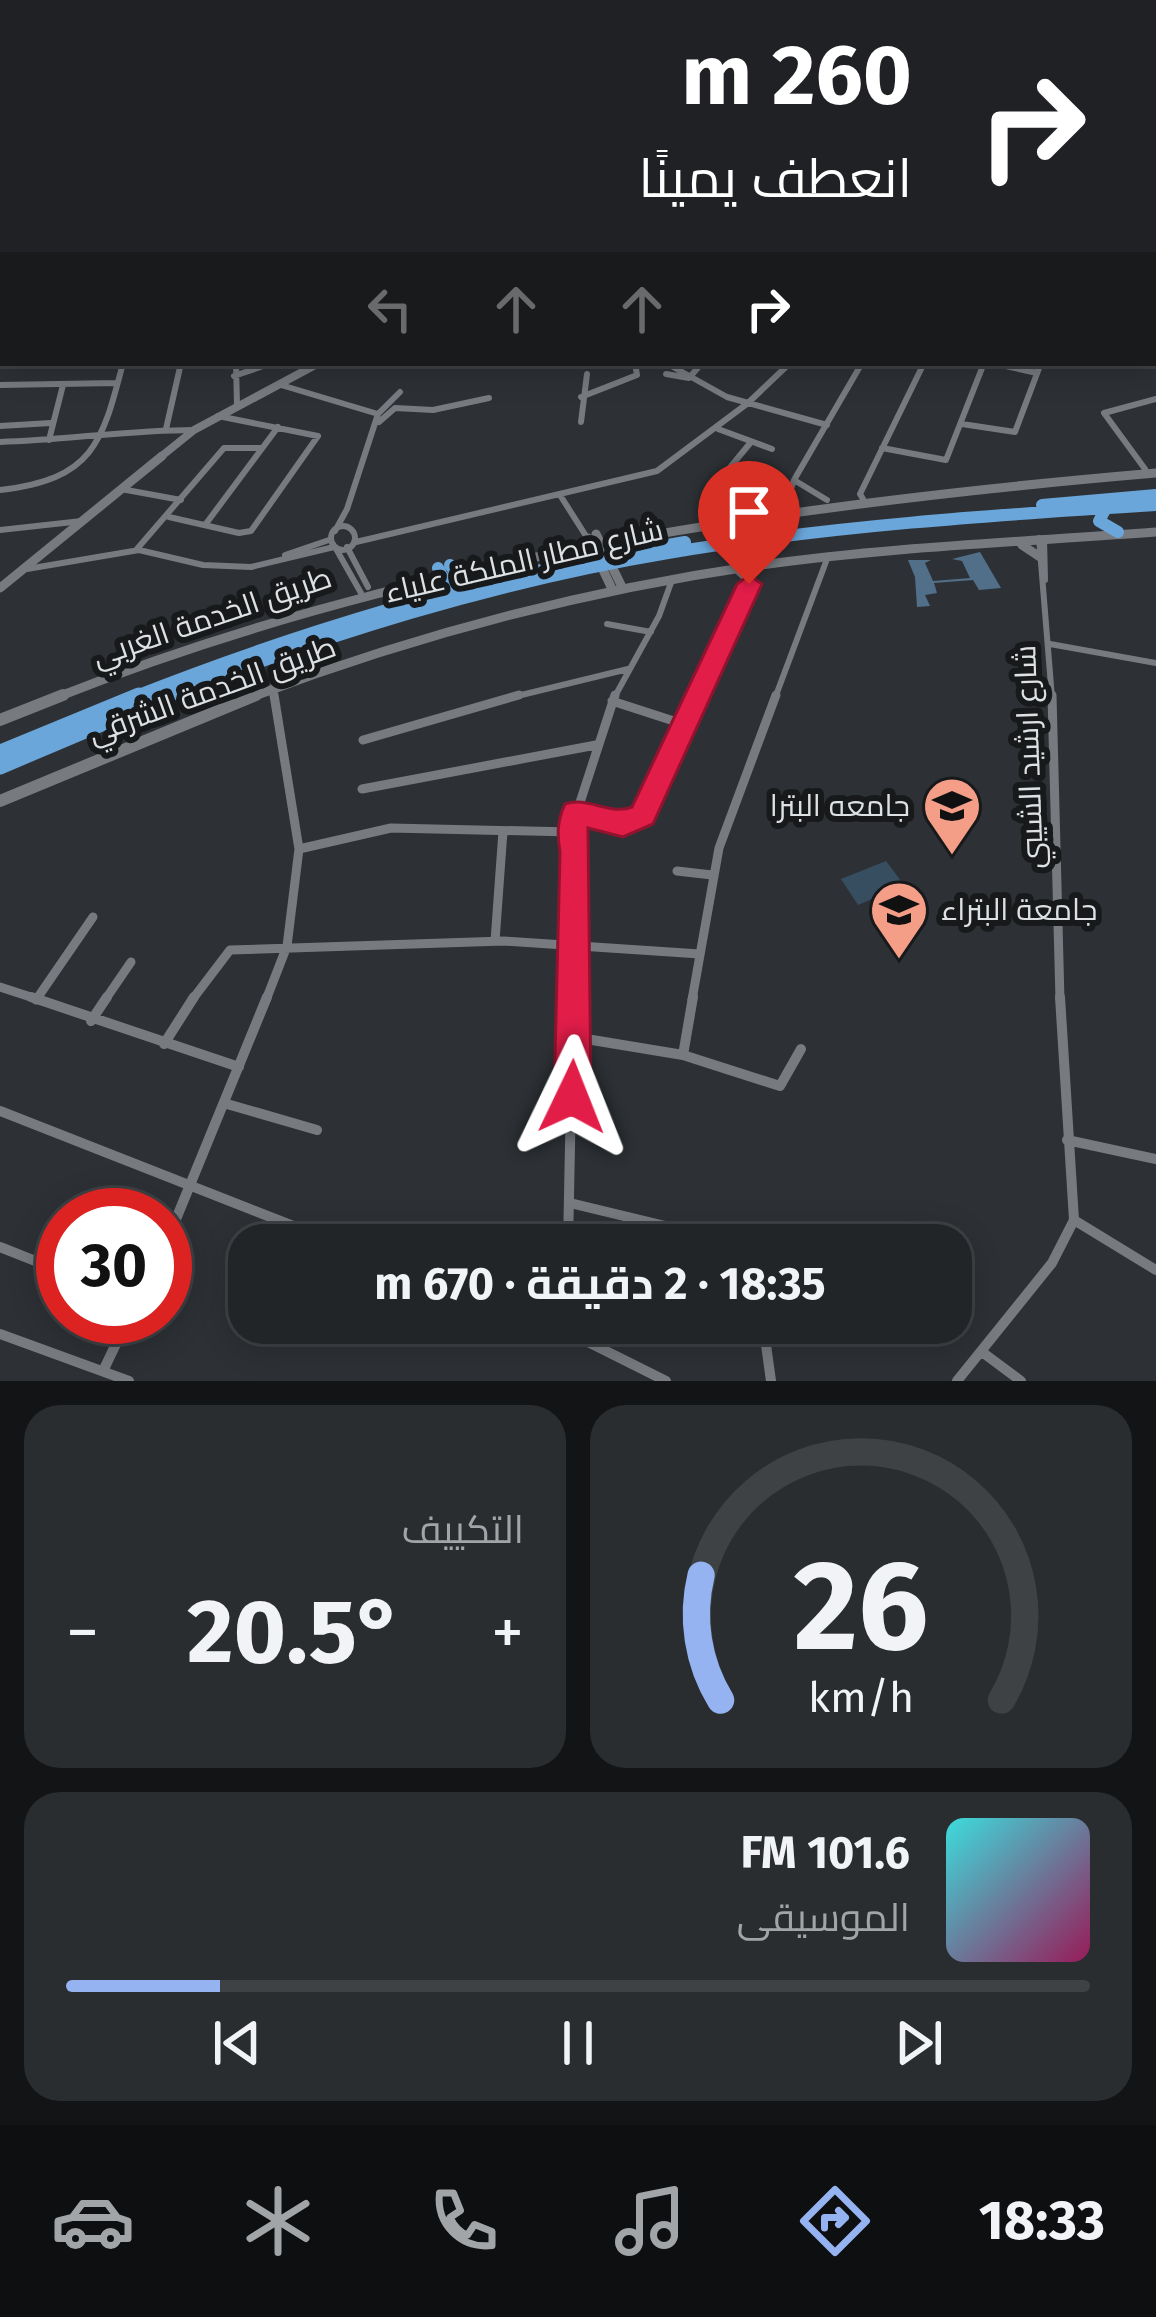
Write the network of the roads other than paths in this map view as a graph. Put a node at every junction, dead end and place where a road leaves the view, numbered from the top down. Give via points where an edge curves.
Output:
1 (122, 366) edge
2 (180, 366) edge
3 (236, 366) edge
4 (263, 366) edge
5 (314, 366) edge
6 (636, 366) edge
7 (671, 366) edge
8 (699, 366) edge
9 (787, 366) edge
10 (860, 366) edge
11 (923, 366) edge
12 (987, 366) edge
13 (1003, 366) edge
14 (1040, 366) edge
15 (1037, 373) junction
16 (587, 374) dead end
17 (666, 374) dead end
18 (234, 376) junction
19 (690, 377) junction
20 (116, 383) junction
21 (0, 385) edge
22 (63, 385) junction
23 (281, 385) junction
24 (400, 392) dead end
25 (581, 397) junction
26 (489, 398) dead end
27 (1156, 399) edge
28 (748, 404) junction
29 (237, 405) junction
30 (218, 416) junction
31 (378, 419) junction
32 (581, 422) dead end
33 (51, 423) junction
34 (962, 424) junction
35 (826, 425) junction
36 (0, 426) edge
37 (278, 427) junction
38 (716, 428) junction
39 (166, 429) junction
40 (194, 430) junction
41 (104, 436) junction
42 (49, 440) junction
43 (0, 442) edge
44 (751, 442) junction
45 (262, 448) junction
46 (882, 448) junction
47 (772, 449) dead end
48 (1152, 470) edge
49 (723, 476) dead end
50 (794, 480) junction
51 (121, 489) junction
52 (0, 490) edge
53 (560, 495) junction
54 (1156, 495) edge
55 (862, 497) junction
56 (181, 500) junction
57 (827, 500) junction
58 (1156, 505) edge
59 (347, 509) junction
60 (782, 509) junction
61 (1073, 512) junction
62 (169, 517) junction
63 (83, 521) junction
64 (205, 525) junction
65 (1100, 527) junction
66 (0, 530) edge
67 (1156, 530) edge
68 (335, 531) junction
69 (1118, 532) joint
70 (593, 537) junction
71 (352, 538) junction
72 (1041, 540) junction
73 (332, 544) junction
74 (1018, 544) junction
75 (136, 550) junction
76 (1040, 557) junction
77 (604, 560) junction
78 (826, 560) junction
79 (27, 568) junction
80 (446, 568) junction
81 (735, 569) junction
82 (672, 580) junction
83 (1044, 581) junction
84 (481, 583) junction
85 (0, 588) edge
86 (617, 588) junction
87 (362, 589) junction
88 (441, 593) junction
89 (607, 624) dead end
90 (651, 632) junction
91 (1050, 644) junction
92 (1156, 663) edge
93 (629, 669) junction
94 (273, 687) junction
95 (612, 701) junction
96 (0, 718) edge
97 (686, 725) junction
98 (363, 740) dead end
99 (596, 745) junction
100 (0, 752) edge
101 (0, 767) edge
102 (362, 789) dead end
103 (0, 798) edge
104 (576, 813) junction
105 (503, 831) junction
106 (572, 832) junction
107 (298, 849) junction
108 (676, 872) dead end
109 (712, 874) junction
110 (93, 917) dead end
111 (495, 941) junction
112 (573, 943) junction
113 (286, 946) junction
114 (700, 954) junction
115 (131, 962) dead end
116 (0, 987) edge
117 (36, 1000) junction
118 (91, 1021) junction
119 (574, 1037) junction
120 (164, 1044) junction
121 (801, 1048) dead end
122 (683, 1055) junction
123 (239, 1067) junction
124 (226, 1105) junction
125 (0, 1111) edge
126 (317, 1130) dead end
127 (1067, 1140) junction
128 (1156, 1159) edge
129 (191, 1186) junction
130 (570, 1203) junction
131 (1074, 1220) junction
132 (288, 1224) edge
133 (569, 1224) edge
134 (657, 1224) edge
135 (0, 1247) edge
136 (36, 1261) edge
137 (1156, 1270) edge
138 (0, 1334) edge
139 (116, 1344) edge
140 (592, 1344) edge
141 (766, 1344) edge
142 (982, 1352) junction
143 (103, 1371) junction
144 (129, 1381) edge
145 (666, 1381) edge
146 (771, 1381) edge
147 (958, 1381) edge
148 (1021, 1381) edge

1 - 20 street
2 - 39 street
3 - 18 street
4 - 18 street
5 - 23 street
6 - 25 street via 638,375
7 - 19 street
8 - 19 street
9 - 28 street
10 - 35 street
11 - 46 street
12 - 34 street
13 - 15 street
14 - 15 street
15 - 34 street via 1016,432
16 - 25 street
17 - 19 street
18 - 29 street
19 - 28 street
20 - 22 street
20 - 41 street
21 - 22 street
22 - 33 street
23 - 29 street
23 - 31 street
24 - 31 street
25 - 32 street
26 - 31 street via 433,410 395,408
27 - 48 street via 1104,413
28 - 35 street
28 - 38 street
29 - 30 street
30 - 37 street
30 - 40 street
31 - 59 street
33 - 36 street
33 - 42 street
34 - 46 street via 944,461
35 - 50 street
37 - 45 street
37 - 64 street via 318,436 253,529
38 - 44 street
38 - 53 street via 657,471
39 - 40 street
39 - 41 street
40 - 51 street
41 - 42 street
41 - 52 street via 56,479
42 - 43 street
44 - 47 street
44 - 49 street
45 - 56 street via 224,448
45 - 64 street
46 - 55 street
48 - 55 street, طريق الخدمة الغربي
50 - 57 street
50 - 60 street
51 - 56 street
51 - 63 street
53 - 70 street
53 - 71 street
54 - 77 highway, شارع مطار الملكة علياء via 815,526
55 - 57 street, طريق الخدمة الغربي
55 - 60 street, طريق الخدمة الغربي
56 - 62 street
57 - 60 street, طريق الخدمة الغربي
58 - 65 highway, شارع مطار الملكة علياء
59 - 68 street
59 - 71 street
60 - 70 street, طريق الخدمة الغربي
61 - 65 highway, شارع مطار الملكة علياء
61 - 65 highway
61 - 77 highway, شارع مطار الملكة علياء
62 - 64 street
62 - 75 street
63 - 66 street
63 - 79 street
65 - 67 street, طريق الخدمة الشرقي
65 - 69 highway
65 - 72 street, طريق الخدمة الشرقي
67 - 69 street, طريق الخدمة الشرقي
68 - 71 street
68 - 73 street
70 - 80 street, طريق الخدمة الغربي
70 - 86 street
71 - 73 street
71 - 87 street via 350,562
72 - 74 street, طريق الخدمة الشرقي
72 - 76 street, شارع ارشيد الشيبي
72 - 83 street, شارع ارشيد الشيبي
72 - 86 street, طريق الخدمة الشرقي via 761,562
73 - 75 street via 237,566
73 - 87 street
74 - 76 street
74 - 78 street, طريق الخدمة الشرقي
75 - 79 street
76 - 83 street, شارع ارشيد الشيبي
77 - 84 highway, شارع مطار الملكة علياء
77 - 101 highway, شارع مطار الملكة علياء via 270,657
78 - 81 street, طريق الخدمة الشرقي
78 - 109 street
79 - 85 street
80 - 84 highway
80 - 87 street, طريق الخدمة الغربي
80 - 88 highway
81 - 82 street, طريق الخدمة الشرقي
81 - 97 street via 749,592
82 - 86 street, طريق الخدمة الشرقي
82 - 90 street
83 - 91 street, شارع ارشيد الشيبي
84 - 88 highway, شارع مطار الملكة علياء
86 - 94 street, طريق الخدمة الشرقي
87 - 96 street, طريق الخدمة الغربي
88 - 100 highway, شارع مطار الملكة علياء via 222,662
89 - 90 street
90 - 93 street
91 - 92 street
91 - 127 street, شارع ارشيد الشيبي
93 - 95 street
93 - 98 street
94 - 103 street, طريق الخدمة الشرقي
94 - 107 street
95 - 97 street
95 - 99 street
97 - 104 street via 640,819 623,824
99 - 102 street
99 - 104 street
104 - 106 street
105 - 106 street
105 - 107 street via 391,828
105 - 111 street
106 - 112 street
107 - 113 street
108 - 109 street
109 - 114 street
110 - 117 street
111 - 112 street
111 - 113 street
112 - 114 street
112 - 119 street
113 - 120 street via 225,953
113 - 123 street
114 - 122 street
115 - 118 street
116 - 117 street
117 - 118 street
118 - 120 street
119 - 122 street
119 - 130 street
120 - 123 street
121 - 122 street via 780,1086
123 - 124 street
124 - 126 street
124 - 129 street
125 - 129 street
127 - 128 street
127 - 131 street, شارع ارشيد الشيبي
129 - 132 street
130 - 133 street
130 - 134 street
131 - 137 street
131 - 142 street via 1052,1263
135 - 136 street
138 - 143 street
139 - 143 street
140 - 145 street
141 - 146 street
142 - 147 street
142 - 148 street
143 - 144 street

